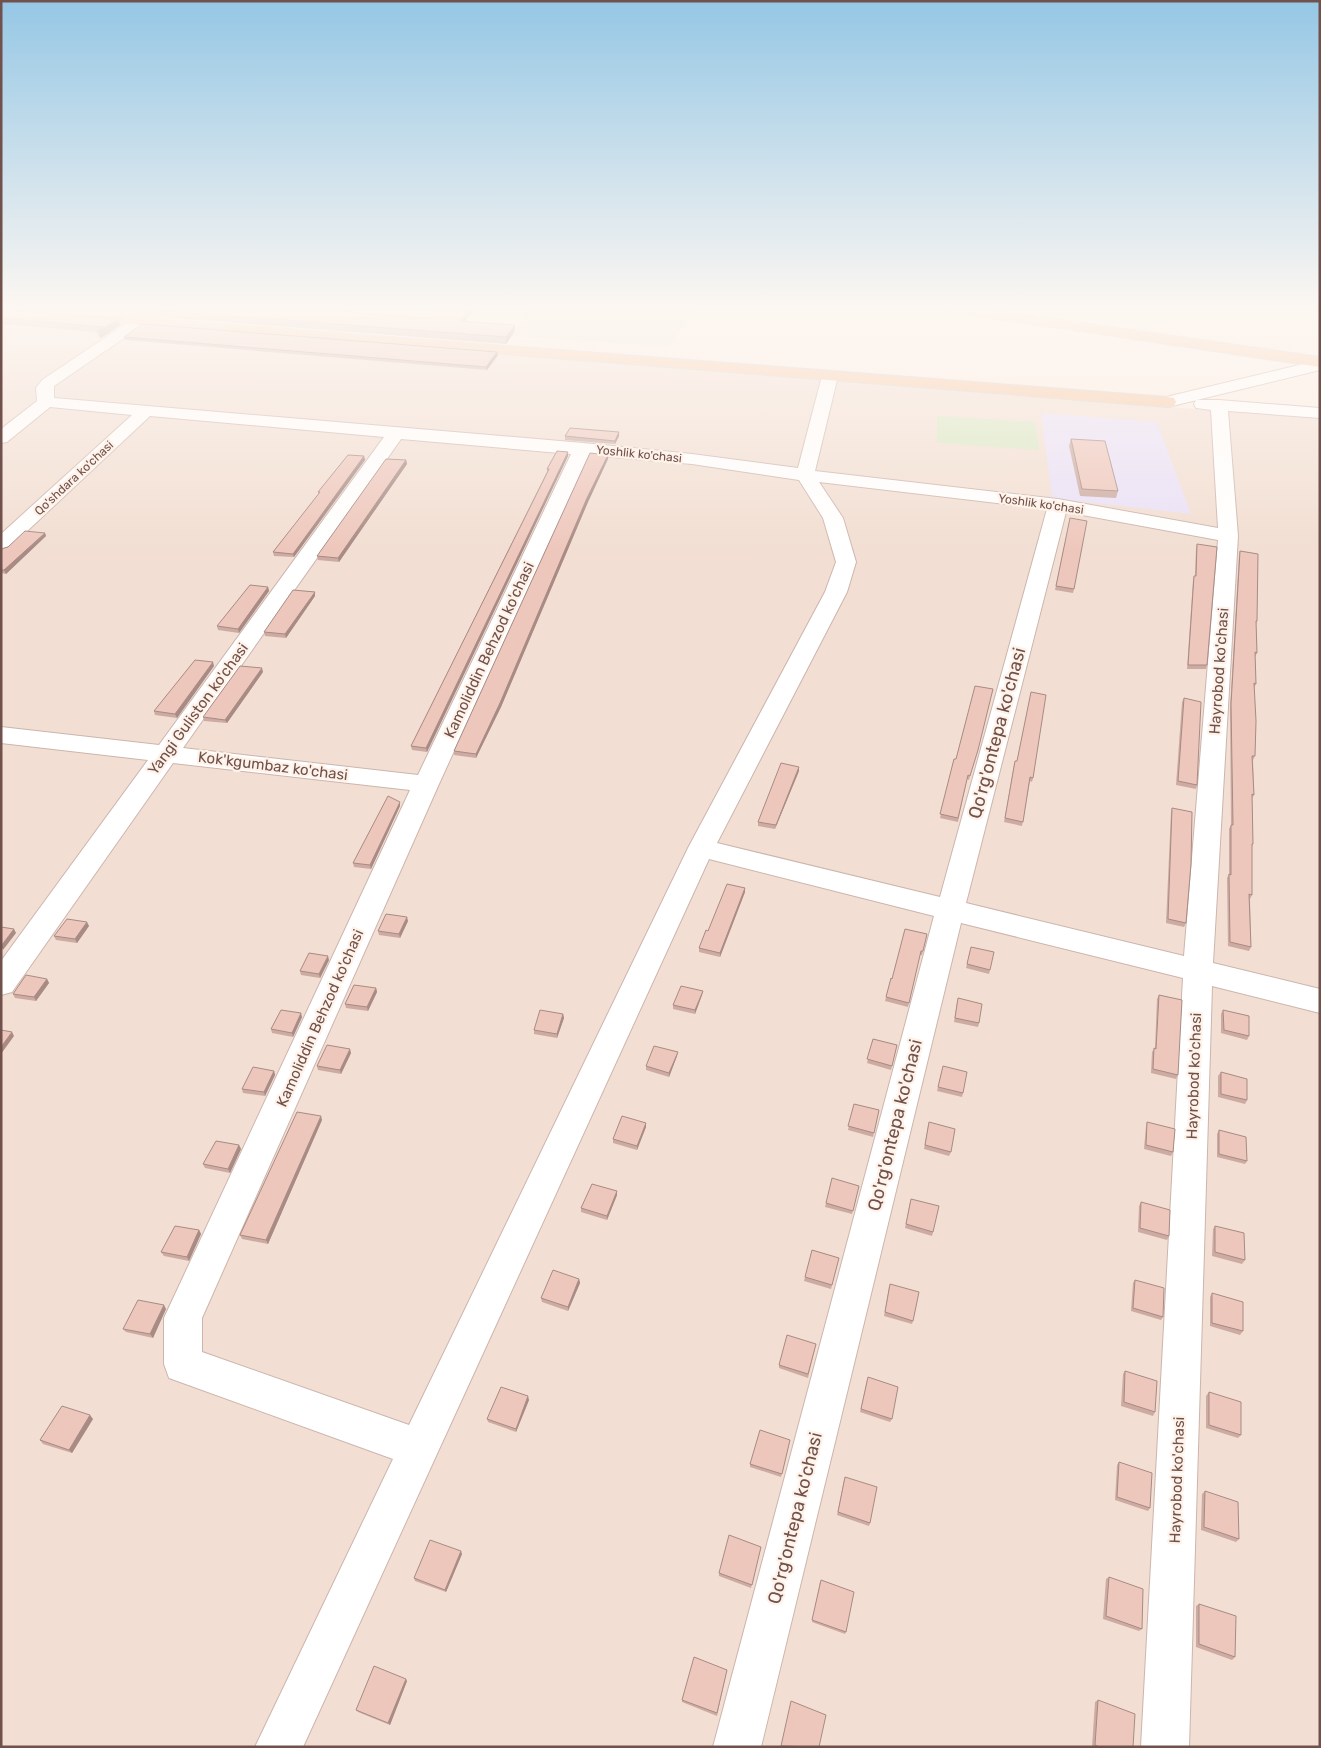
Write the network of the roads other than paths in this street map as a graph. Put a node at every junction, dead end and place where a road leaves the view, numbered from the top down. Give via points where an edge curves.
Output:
1 (44, 390) edge
2 (827, 390) edge
3 (1006, 390) edge
4 (1218, 390) edge
5 (46, 402) junction
6 (1168, 402) junction
7 (1219, 405) junction
8 (146, 411) junction
9 (1320, 413) edge
10 (395, 434) junction
11 (1, 438) edge
12 (583, 448) junction
13 (805, 475) junction
14 (1058, 505) junction
15 (1228, 536) junction
16 (1, 545) edge
17 (1, 735) edge
18 (165, 754) junction
19 (426, 784) junction
20 (701, 848) junction
21 (950, 910) junction
22 (1198, 970) junction
23 (1, 984) edge
24 (1320, 1001) edge
25 (420, 1449) junction
26 (279, 1747) edge
27 (737, 1747) edge
28 (1166, 1747) edge

1 - 5 street
2 - 13 street
3 - 6 main road
4 - 6 street
5 - 8 street, Yoshlik ko'chasi
5 - 11 street
6 - 7 street
7 - 9 street
7 - 15 street, Hayrobod ko'chasi
8 - 10 street, Yoshlik ko'chasi
8 - 16 street, Qo'shdara ko'chasi
10 - 12 street, Yoshlik ko'chasi
10 - 18 street, Yangi Guliston ko'chasi
12 - 13 street, Yoshlik ko'chasi
12 - 19 street, Kamoliddin Behzod ko'chasi
13 - 14 street, Yoshlik ko'chasi
13 - 20 street via 833,518 846,562 836,592
14 - 15 street, Yoshlik ko'chasi
14 - 21 street, Qo'rg'ontepa ko'chasi
15 - 22 street, Hayrobod ko'chasi
17 - 18 street, Kok'kgumbaz ko'chasi
18 - 19 street, Kok'kgumbaz ko'chasi
18 - 23 street, Yangi Guliston ko'chasi
19 - 25 street, Kamoliddin Behzod ko'chasi via 183,1318 183,1364
20 - 21 street
20 - 25 street
21 - 22 street
21 - 27 street, Qo'rg'ontepa ko'chasi
22 - 24 street
22 - 28 street, Hayrobod ko'chasi
25 - 26 street

